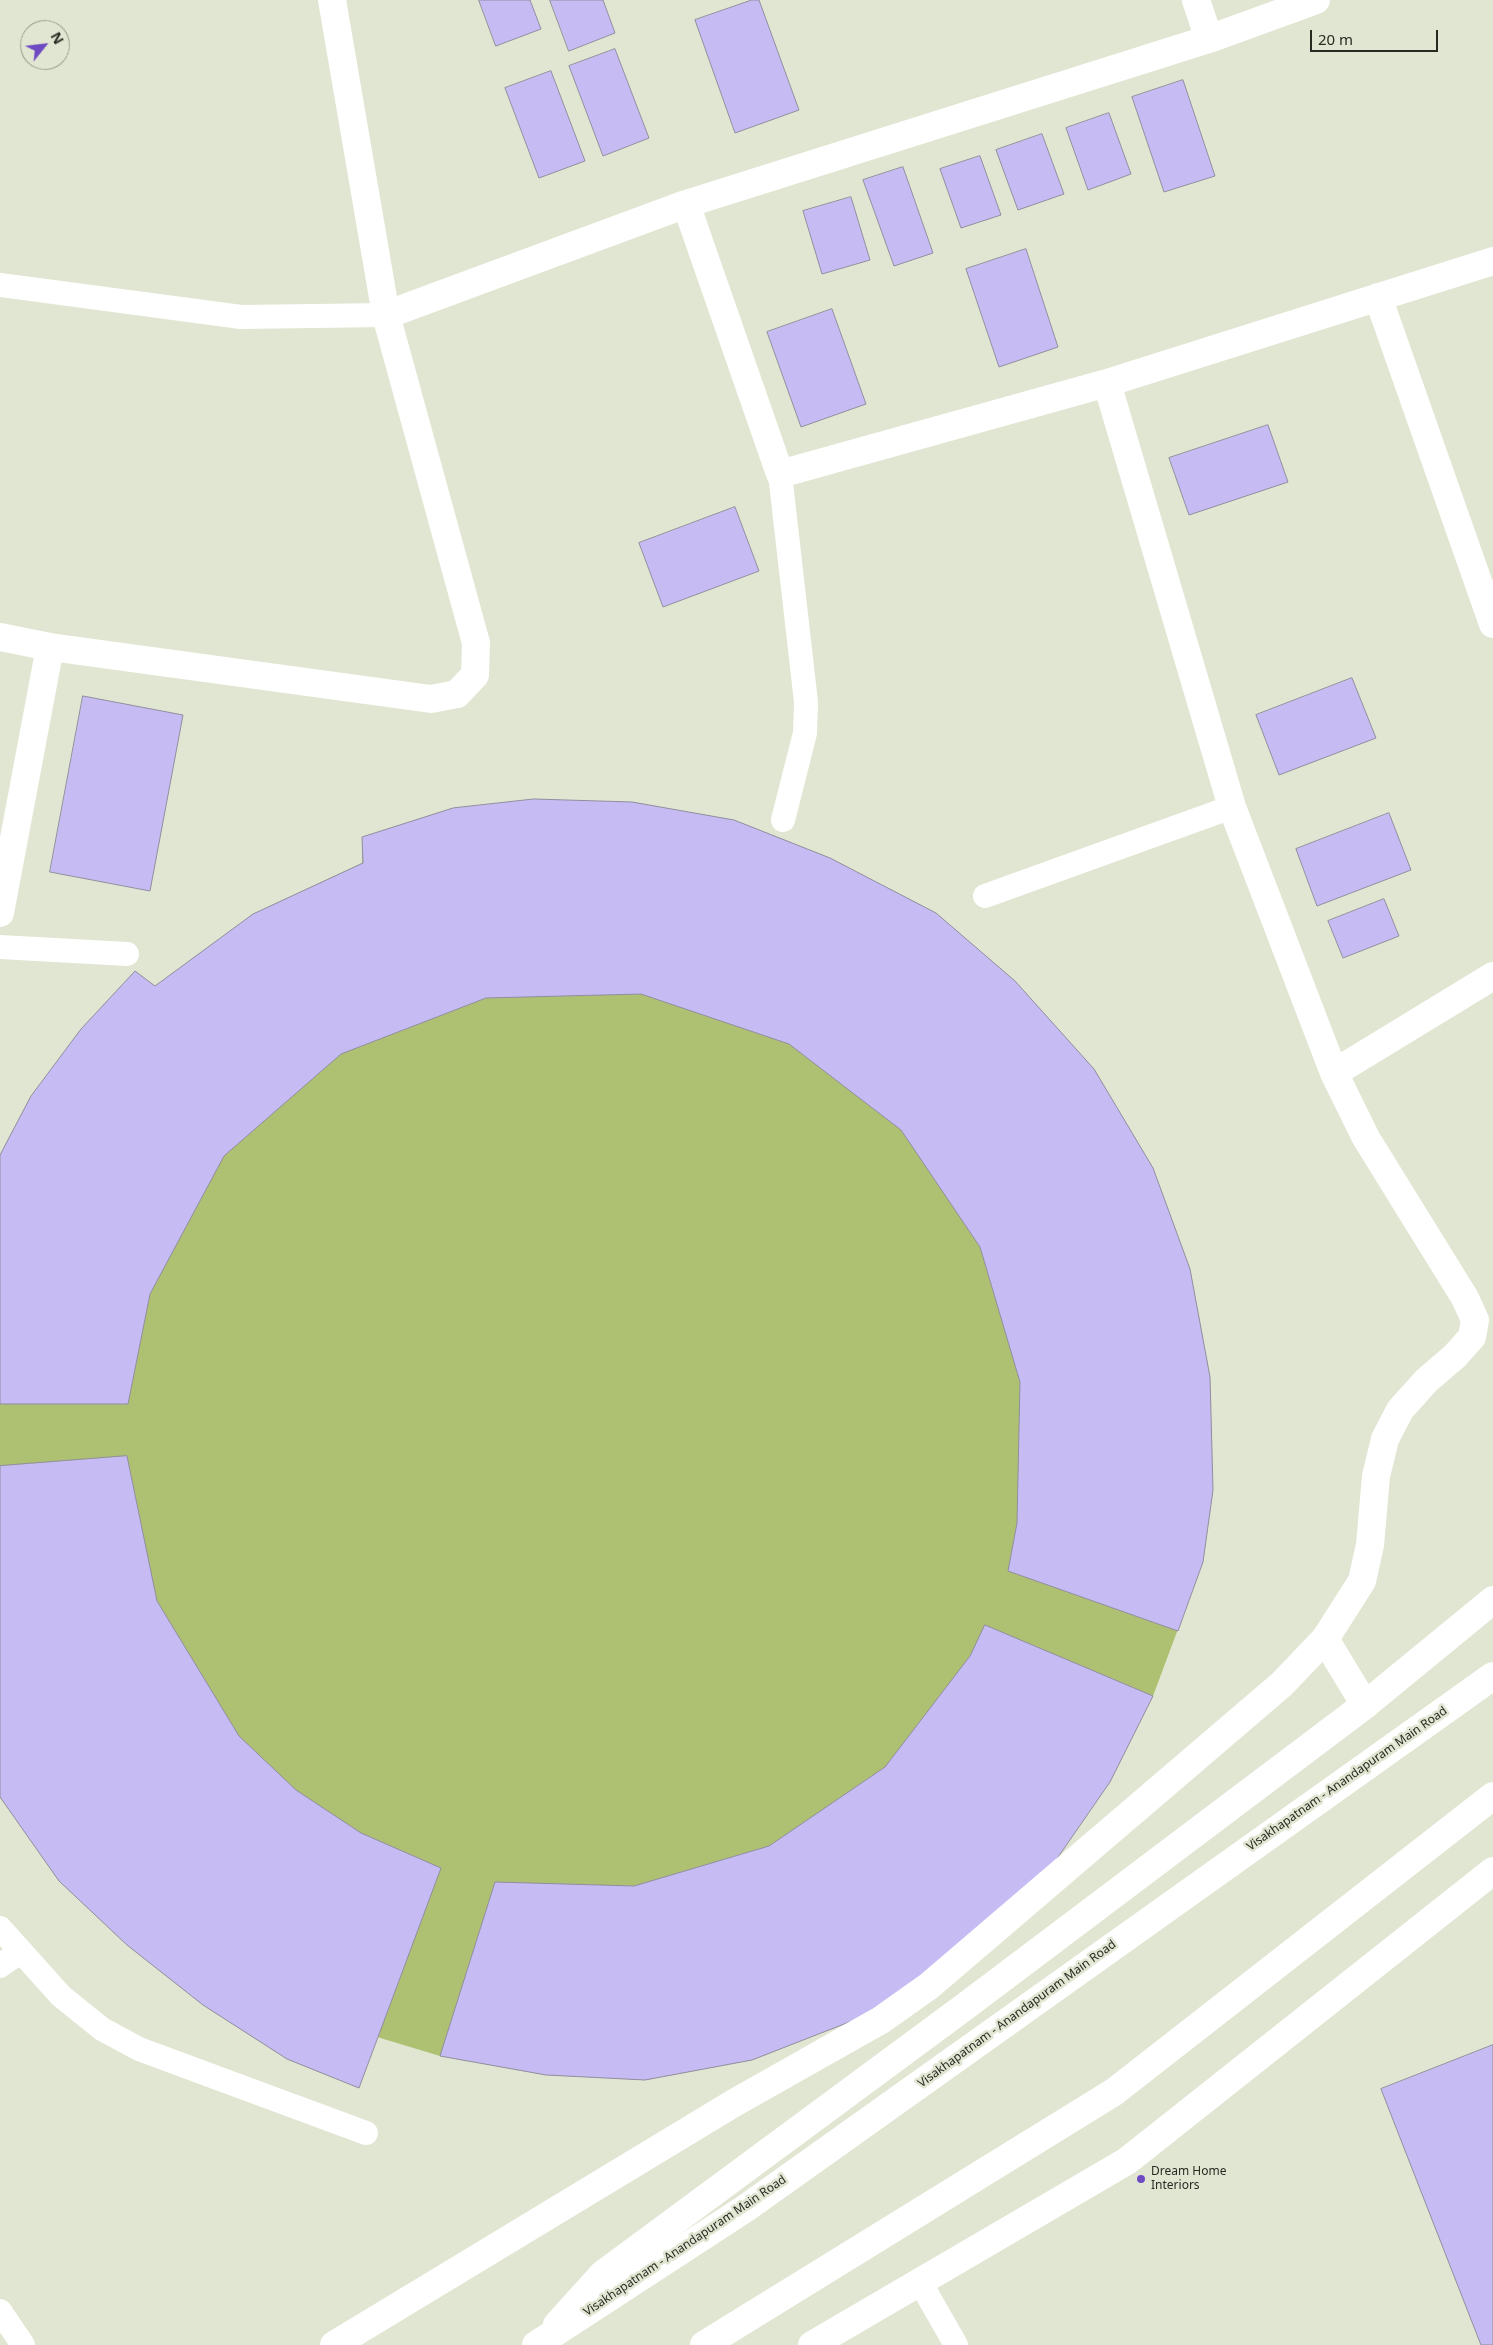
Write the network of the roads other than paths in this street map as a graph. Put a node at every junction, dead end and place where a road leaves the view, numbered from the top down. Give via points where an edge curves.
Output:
1 (332, 0) edge
2 (1196, 0) edge
3 (1316, 0) edge
4 (1209, 39) junction
5 (686, 204) junction
6 (1493, 260) edge
7 (0, 285) edge
8 (1378, 297) junction
9 (386, 315) junction
10 (1107, 383) junction
11 (780, 474) junction
12 (1493, 624) edge
13 (0, 637) edge
14 (50, 647) junction
15 (1232, 807) junction
16 (783, 820) dead end
17 (985, 896) dead end
18 (0, 913) edge
19 (0, 947) edge
20 (126, 954) dead end
21 (1493, 976) edge
22 (1334, 1073) junction
23 (1484, 1315) edge
24 (1493, 1600) edge
25 (1325, 1639) junction
26 (1493, 1676) edge
27 (1365, 1704) junction
28 (1493, 1796) edge
29 (1493, 1871) edge
30 (0, 1928) edge
31 (20, 1952) junction
32 (0, 1966) edge
33 (366, 2133) dead end
34 (920, 2282) junction
35 (0, 2311) edge
36 (23, 2345) edge
37 (334, 2345) edge
38 (536, 2345) edge
39 (704, 2345) edge
40 (812, 2345) edge
41 (956, 2345) edge

1 - 9 street
2 - 4 street
3 - 4 street
4 - 5 street
5 - 9 street
5 - 11 street
6 - 8 street
7 - 9 lane via 241,317
8 - 10 street
8 - 12 street
9 - 14 street via 476,643 475,675 457,694 431,699
10 - 11 street
10 - 15 street
11 - 16 lane via 806,702 805,733
13 - 14 street
14 - 18 street
15 - 17 lane
15 - 22 street
19 - 20 lane
21 - 22 street
22 - 23 street via 1366,1138 1465,1298
23 - 25 street via 1472,1338 1426,1380 1400,1410 1385,1439 1376,1476 1370,1545 1362,1581
24 - 27 street
25 - 27 street
25 - 37 street via 1282,1684 929,1986 881,2020 734,2102
26 - 38 street, Visakhapatnam - Anandapuram Main Road via 746,2208
27 - 38 street via 604,2274
28 - 39 street via 1114,2092
29 - 34 street via 1127,2161
30 - 31 lane
31 - 32 lane
31 - 33 lane via 61,1996 102,2030 139,2049
34 - 40 street
34 - 41 lane
35 - 36 lane

